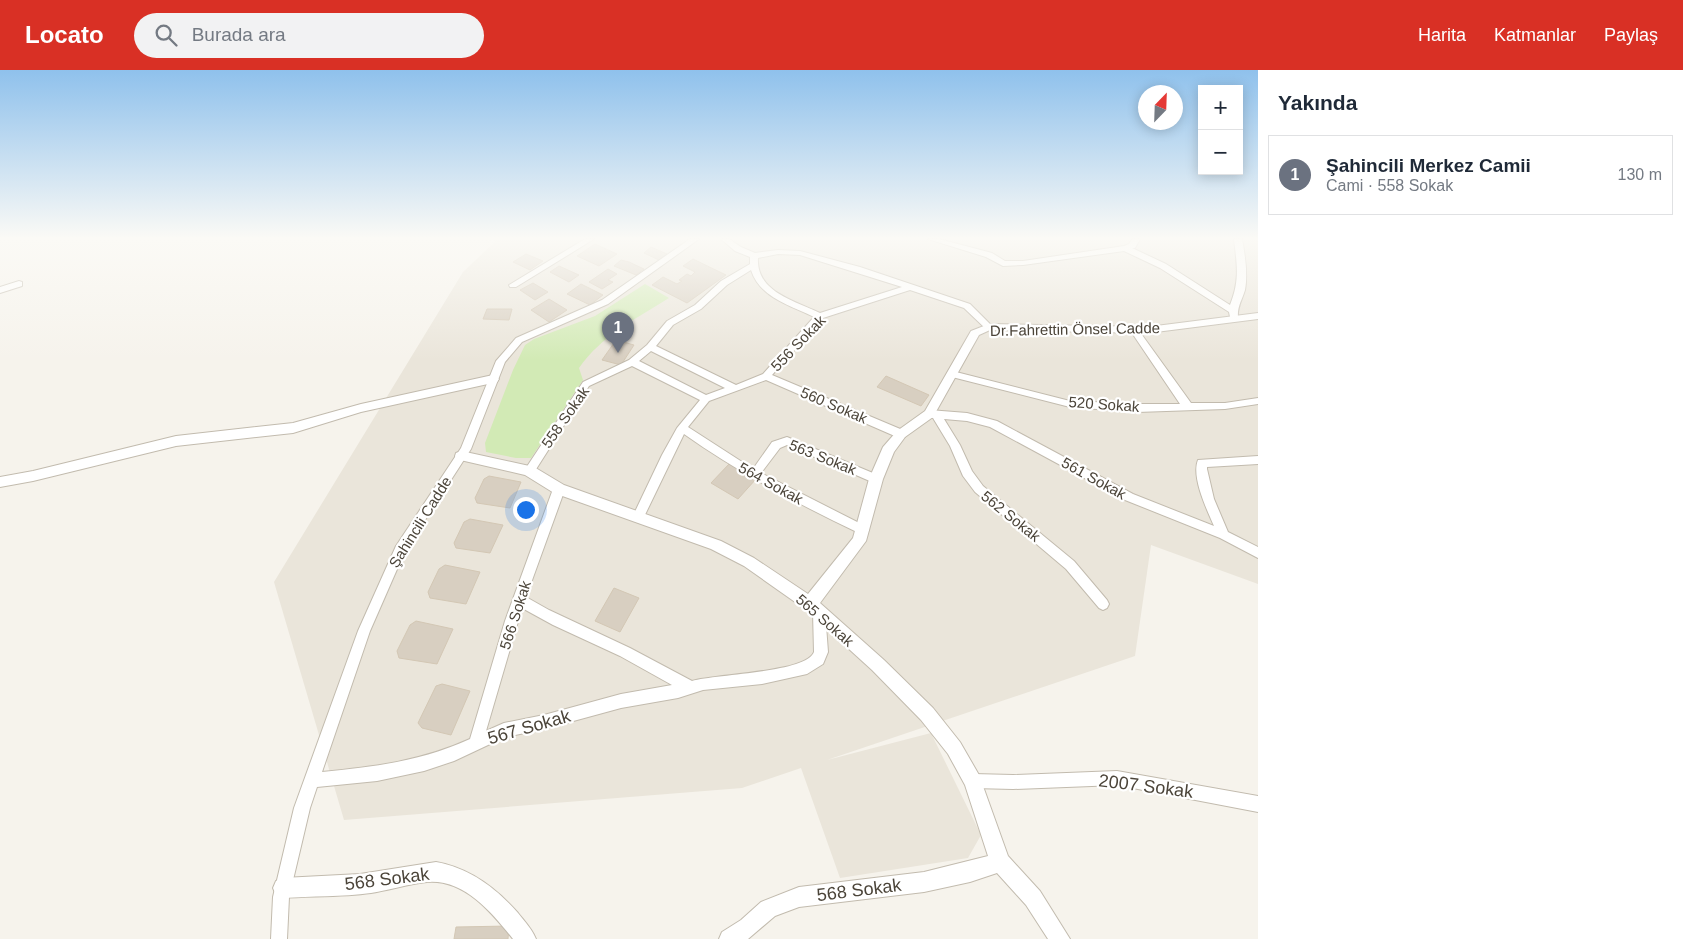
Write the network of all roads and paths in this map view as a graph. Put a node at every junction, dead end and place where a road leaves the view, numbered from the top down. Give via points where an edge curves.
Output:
1 (524, 280) edge
2 (637, 280) edge
3 (729, 280) edge
4 (759, 280) edge
5 (886, 280) edge
6 (1182, 280) edge
7 (1242, 280) edge
8 (19, 284) dead end
9 (513, 286) dead end
10 (910, 287) junction
11 (0, 290) edge
12 (1233, 315) junction
13 (820, 316) junction
14 (1258, 316) edge
15 (988, 327) junction
16 (1134, 330) junction
17 (650, 347) junction
18 (632, 362) junction
19 (952, 374) junction
20 (766, 376) junction
21 (494, 379) junction
22 (734, 388) junction
23 (706, 399) junction
24 (1258, 401) edge
25 (1188, 407) junction
26 (932, 414) junction
27 (682, 428) junction
28 (901, 434) junction
29 (461, 456) junction
30 (1258, 460) edge
31 (528, 471) junction
32 (754, 474) junction
33 (876, 479) junction
34 (0, 482) edge
35 (559, 489) junction
36 (638, 518) junction
37 (863, 530) junction
38 (1224, 535) junction
39 (1258, 553) edge
40 (519, 599) junction
41 (1103, 604) dead end
42 (814, 608) junction
43 (689, 686) junction
44 (476, 742) junction
45 (312, 780) junction
46 (973, 781) junction
47 (1258, 804) edge
48 (1000, 862) junction
49 (283, 888) junction
50 (279, 939) edge
51 (526, 939) edge
52 (729, 939) edge
53 (1060, 939) edge

1 - 9 street
2 - 21 street, Şahincili Cadde via 605,302 519,340 501,362
3 - 17 street, 558 Sokak via 698,307 670,323
4 - 13 street via 771,293
5 - 10 street
6 - 12 street
7 - 12 street
8 - 11 street
10 - 13 street, 556 Sokak
10 - 15 street via 966,306
12 - 14 street, Dr.Fahrettin Önsel Cadde
12 - 16 street, Dr.Fahrettin Önsel Cadde
13 - 20 street, 556 Sokak
15 - 16 street, Dr.Fahrettin Önsel Cadde
15 - 19 street, Dr.Fahrettin Önsel Cadde via 975,333
16 - 25 street
17 - 18 street, 558 Sokak
17 - 22 street
18 - 23 street
18 - 31 street, 558 Sokak via 586,384
19 - 25 street, 520 Sokak via 1070,404
19 - 26 street, Dr.Fahrettin Önsel Cadde
20 - 22 street, 556 Sokak
20 - 28 street, 560 Sokak
21 - 29 street, Şahincili Cadde
21 - 34 street via 361,408 293,428 176,441
22 - 23 street, 556 Sokak
23 - 27 street, 556 Sokak
24 - 25 street, 520 Sokak
26 - 28 street, Dr.Fahrettin Önsel Cadde
26 - 38 street, 561 Sokak via 968,417 993,424 1129,497
26 - 41 street, 562 Sokak via 955,445 967,473 979,489 1070,565
27 - 32 street, 564 Sokak via 711,450
27 - 36 street, 556 Sokak
28 - 33 street, Dr.Fahrettin Önsel Cadde via 888,450
29 - 31 street, 565 Sokak
29 - 45 street, Şahincili Cadde via 400,549 380,590
30 - 38 street via 1202,463 1200,467
31 - 35 street, 565 Sokak
32 - 33 street, 563 Sokak via 776,445 787,441
32 - 37 street, 564 Sokak
33 - 37 street, Dr.Fahrettin Önsel Cadde
35 - 36 street, 565 Sokak
35 - 40 street, 566 Sokak
36 - 42 street, 565 Sokak via 716,545 749,562
37 - 42 street, Dr.Fahrettin Önsel Cadde
38 - 39 street, 561 Sokak
40 - 43 street, 567 Sokak via 537,611 626,652 671,680
40 - 44 street, 566 Sokak
42 - 43 street, 567 Sokak via 821,652 814,664 762,678
42 - 46 street, 565 Sokak via 927,714 954,748
43 - 44 street, 567 Sokak via 504,730
44 - 45 street, 567 Sokak via 424,764 377,774
45 - 49 street, Şahincili Cadde
46 - 47 street, 2007 Sokak via 1117,778
46 - 48 street, 565 Sokak
48 - 52 street, 568 Sokak via 924,882 798,897 768,910
48 - 53 street, 565 Sokak via 1034,898
49 - 50 street, Şahincili Cadde
49 - 51 street, 568 Sokak via 360,884 423,873 444,873 491,899

